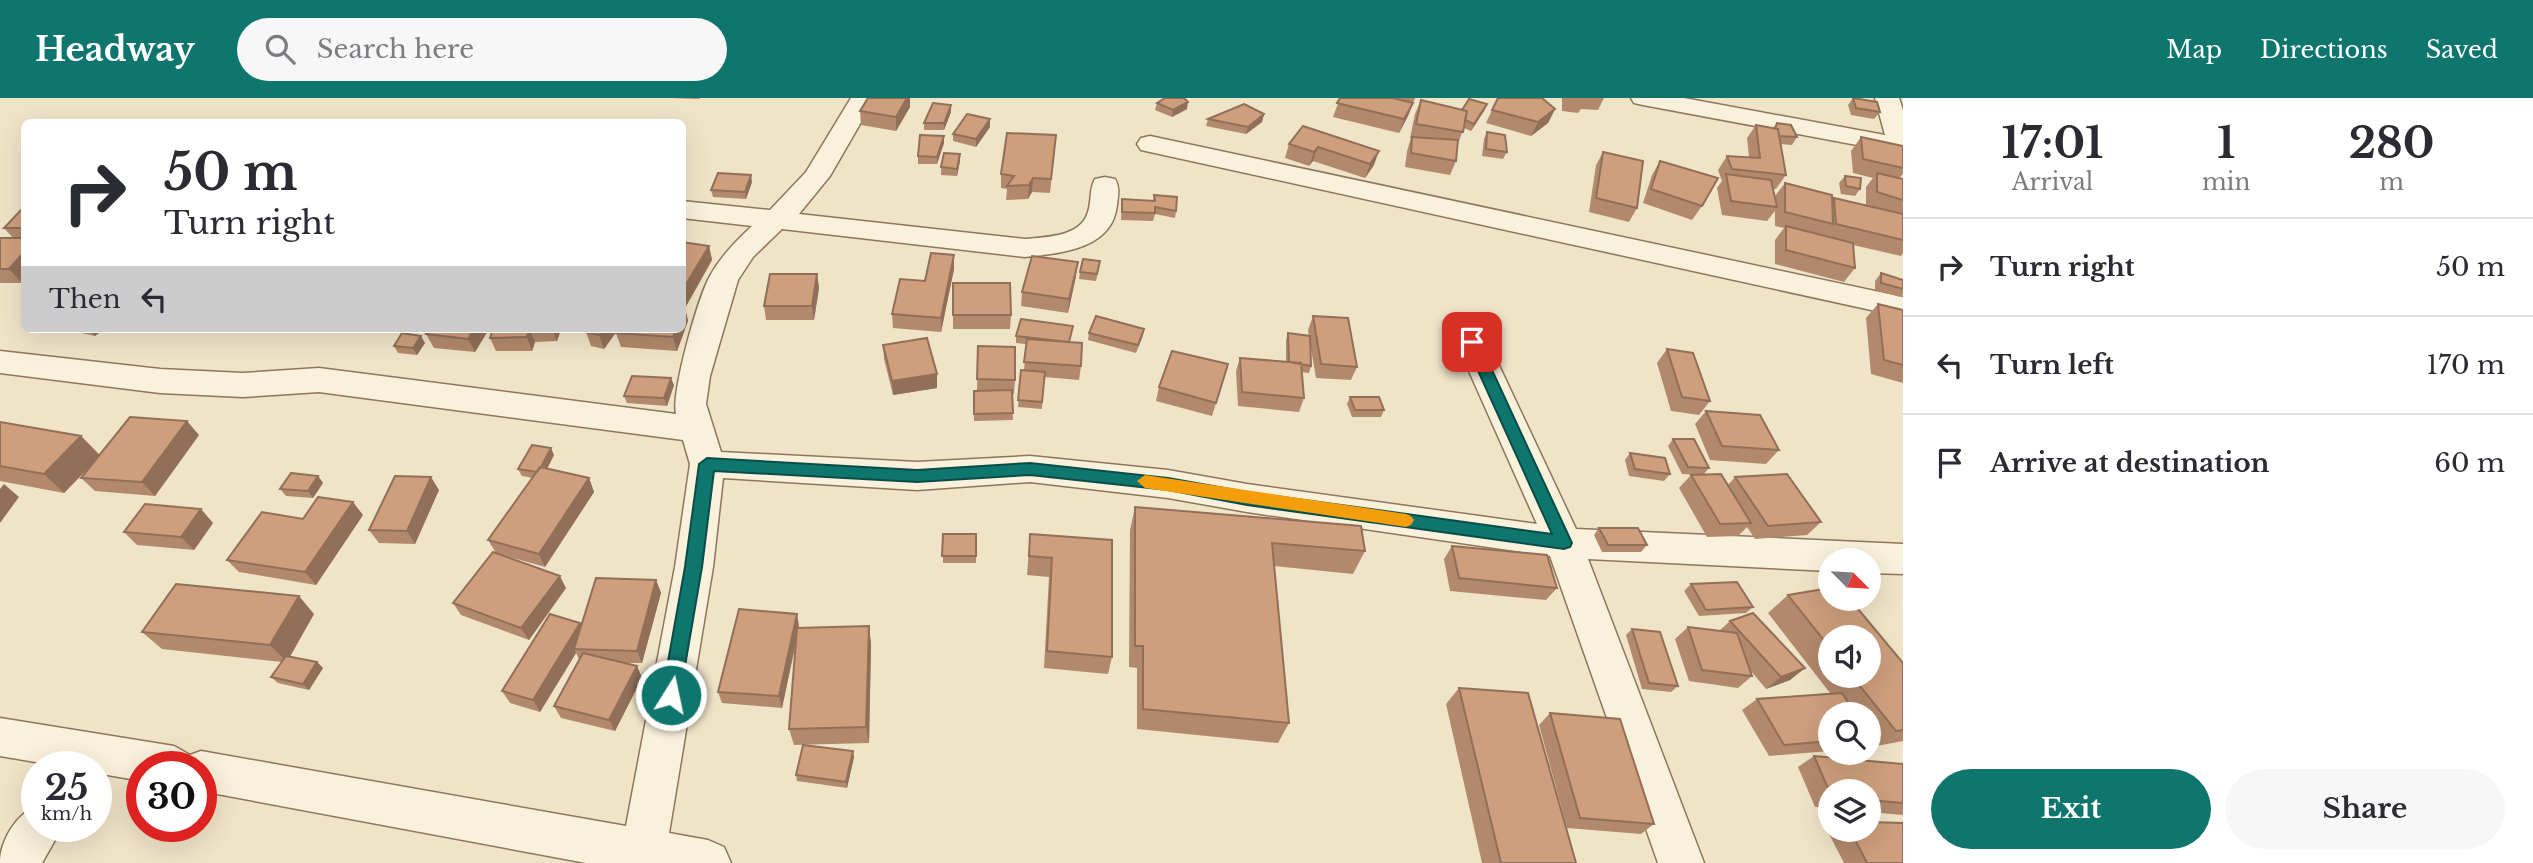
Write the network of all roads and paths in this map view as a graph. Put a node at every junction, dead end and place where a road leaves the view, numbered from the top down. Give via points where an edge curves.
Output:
1 (863, 98) edge
2 (1643, 98) edge
3 (1887, 98) edge
4 (1150, 144) dead end
5 (1901, 149) edge
6 (1105, 185) dead end
7 (686, 209) edge
8 (775, 219) junction
9 (1903, 307) edge
10 (1472, 342) dead end
11 (0, 362) edge
12 (701, 447) junction
13 (1564, 543) junction
14 (1903, 559) edge
15 (0, 737) edge
16 (54, 751) edge
17 (217, 774) edge
18 (30, 842) edge
19 (673, 858) edge
20 (16, 863) edge
21 (1681, 863) edge

1 - 8 street via 817,176
2 - 5 street
3 - 5 street
4 - 9 street
6 - 8 street via 1102,215 1094,228 1067,243 1024,248
7 - 8 street
8 - 12 street via 743,250 723,279 690,404
10 - 13 street
11 - 12 street via 160,381 243,385 319,380 370,385
12 - 13 street via 917,476 1030,469 1168,484
12 - 19 street
13 - 14 street
13 - 21 street
15 - 16 street
17 - 19 street
18 - 20 street

